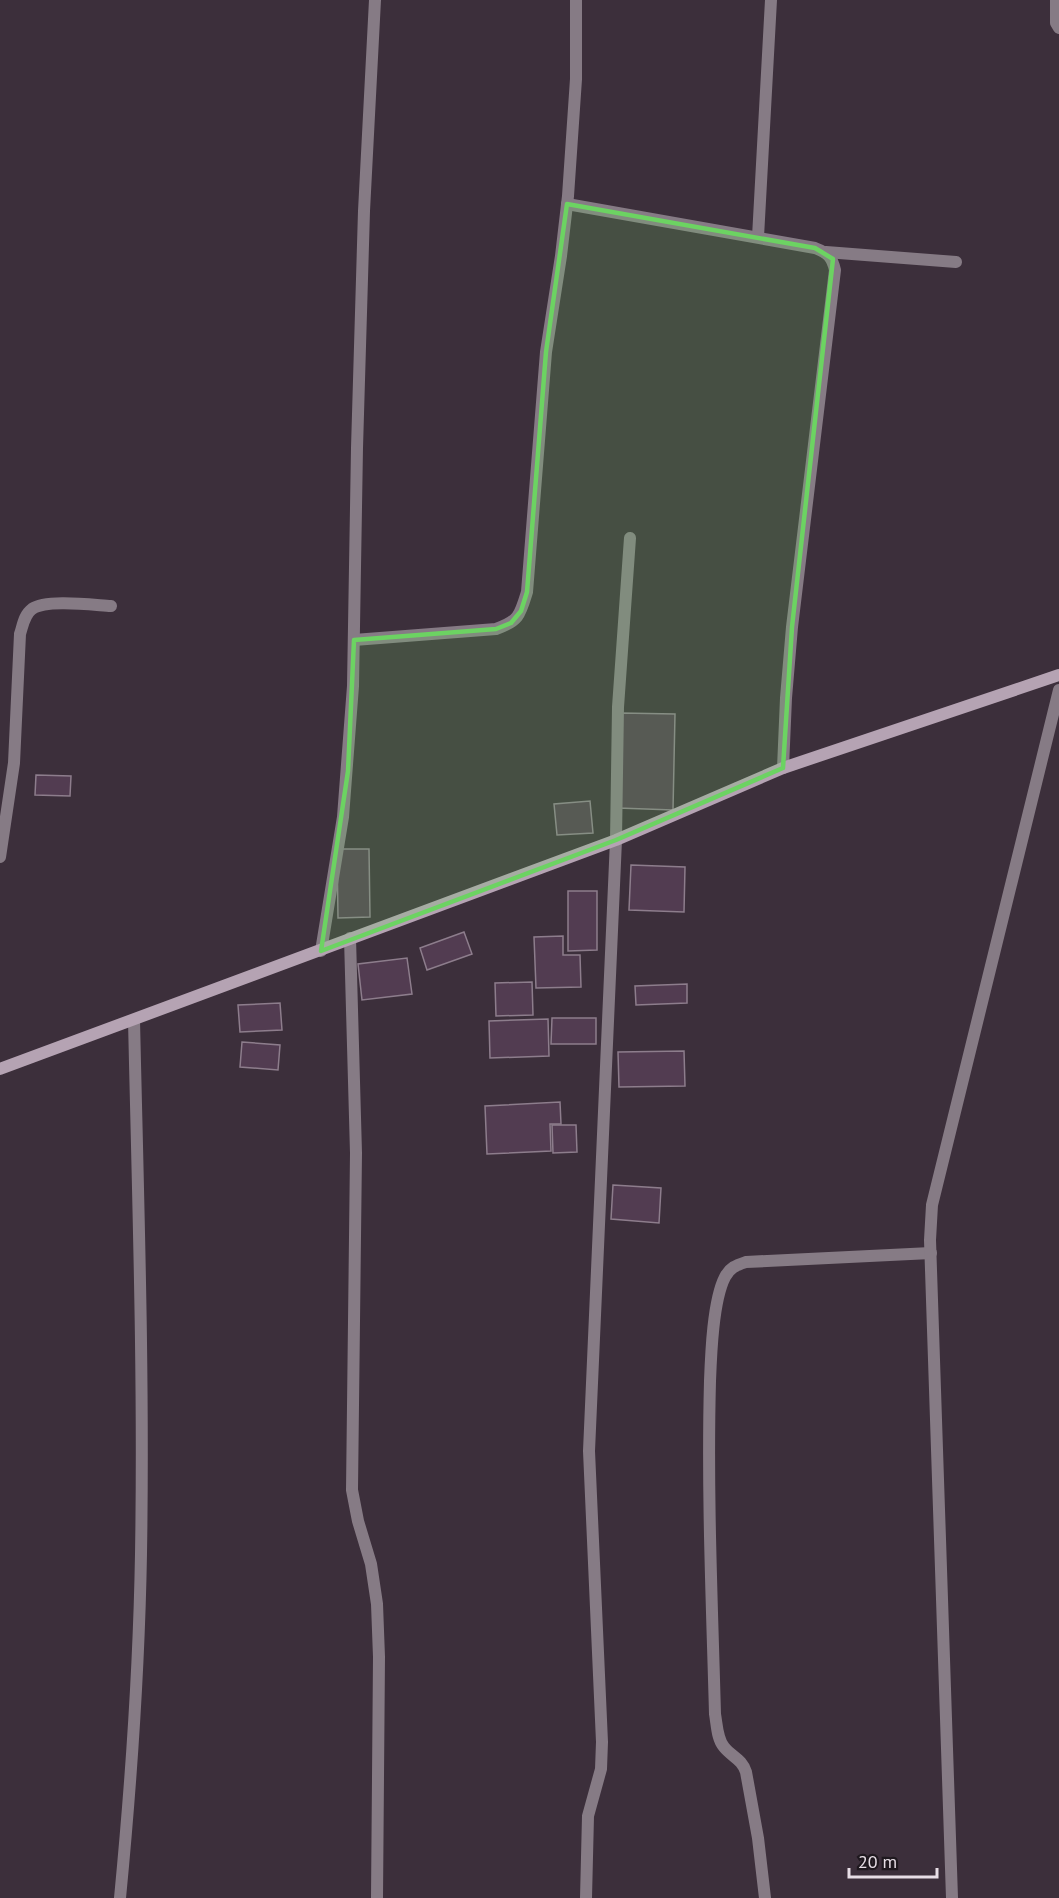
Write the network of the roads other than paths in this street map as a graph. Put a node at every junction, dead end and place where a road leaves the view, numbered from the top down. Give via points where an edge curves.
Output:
1 (375, 0) edge
2 (576, 0) edge
3 (771, 0) edge
4 (1056, 0) edge
5 (1059, 28) edge
6 (567, 204) junction
7 (758, 237) junction
8 (826, 252) junction
9 (956, 262) dead end
10 (630, 538) dead end
11 (111, 606) dead end
12 (354, 640) junction
13 (1059, 675) edge
14 (1059, 690) edge
15 (783, 768) junction
16 (615, 840) junction
17 (0, 858) edge
18 (350, 938) junction
19 (321, 951) junction
20 (134, 1020) junction
21 (0, 1069) edge
22 (931, 1253) junction
23 (120, 1898) edge
24 (377, 1898) edge
25 (586, 1898) edge
26 (765, 1898) edge
27 (952, 1898) edge

1 - 12 street via 363,222
2 - 6 street via 576,79
3 - 7 street
4 - 5 street
6 - 7 street
6 - 12 street via 546,352 526,592 521,611 511,623 496,629
7 - 8 street
8 - 9 street
8 - 15 street via 833,259 835,270 792,627
10 - 16 street via 618,707
11 - 17 street via 49,603 33,608 24,619 14,763
12 - 19 street via 346,794
13 - 15 street
14 - 22 street via 932,1205
15 - 16 street
16 - 18 street
16 - 25 street via 589,1451 602,1742 601,1769 588,1816
18 - 19 street
18 - 24 street via 356,1153 352,1490 377,1604
19 - 20 street
20 - 21 street
20 - 23 street via 141,1555 133,1760
22 - 26 street via 746,1262 733,1266 718,1300 711,1355 709,1426 715,1714 719,1740 744,1764
22 - 27 street

